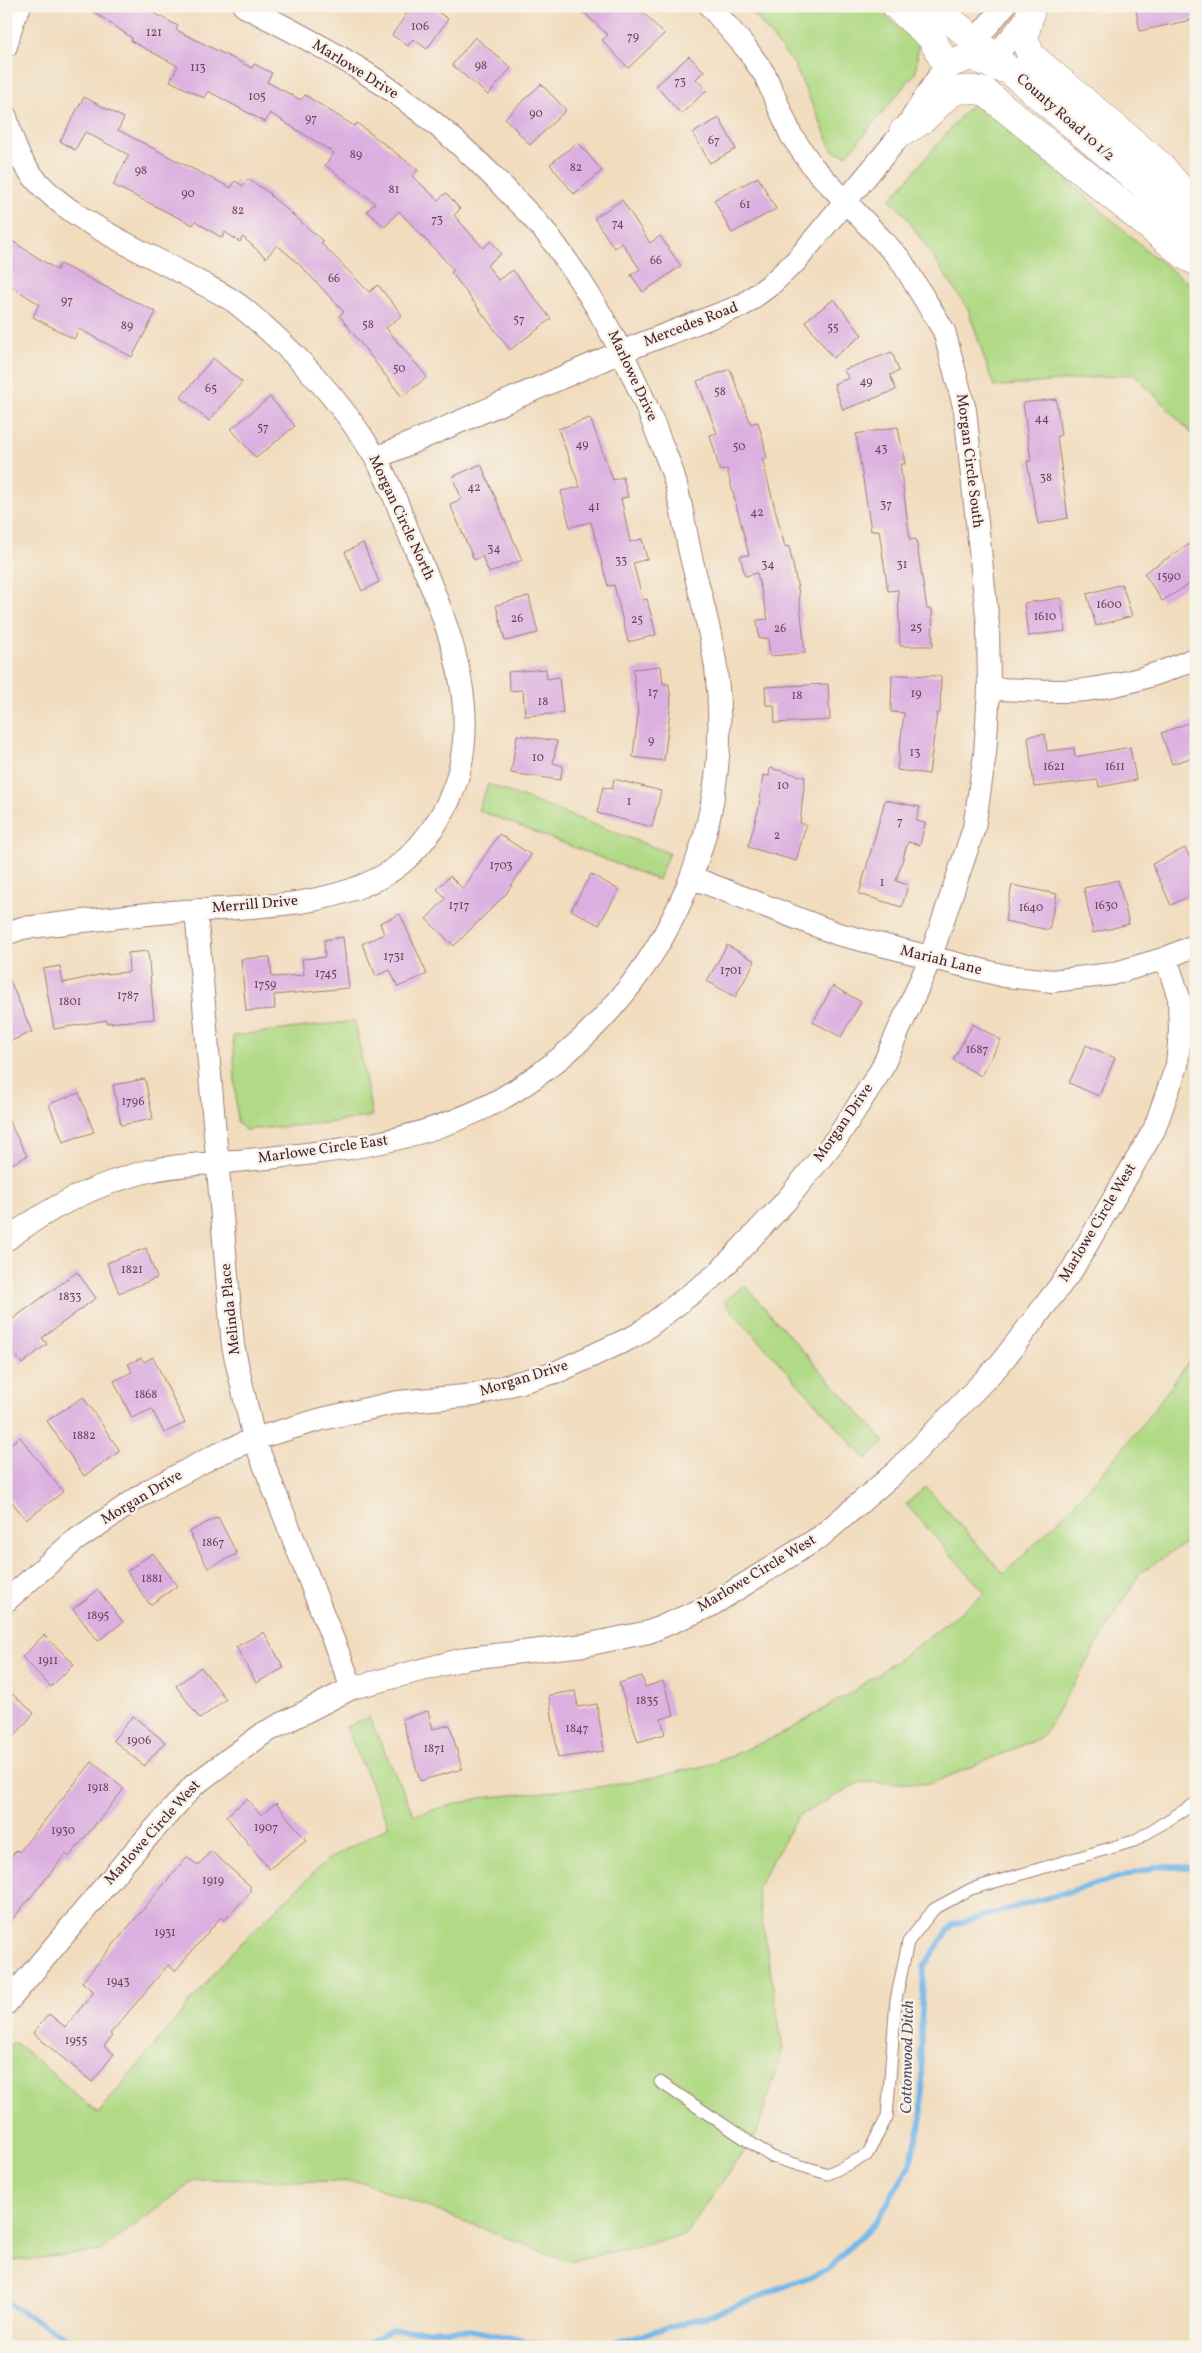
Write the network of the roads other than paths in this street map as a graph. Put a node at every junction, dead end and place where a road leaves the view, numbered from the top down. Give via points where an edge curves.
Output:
1 (20, 6) edge
2 (244, 6) edge
3 (710, 6) edge
4 (896, 6) edge
5 (934, 6) edge
6 (1004, 6) edge
7 (1033, 10) edge
8 (6, 46) edge
9 (994, 58) junction
10 (946, 65) junction
11 (6, 117) edge
12 (903, 132) junction
13 (847, 200) junction
14 (1196, 208) edge
15 (1196, 230) edge
16 (1196, 261) edge
17 (623, 351) junction
18 (376, 458) junction
19 (1196, 658) edge
20 (989, 689) junction
21 (457, 786) joint
22 (693, 878) junction
23 (196, 910) junction
24 (6, 934) edge
25 (1196, 945) edge
26 (1166, 958) junction
27 (930, 959) junction
28 (217, 1163) junction
29 (6, 1240) edge
30 (254, 1439) junction
31 (6, 1601) edge
32 (352, 1688) junction
33 (1196, 1803) edge
34 (6, 2004) edge
35 (660, 2082) dead end

1 - 8 street
2 - 17 street, Marlowe Drive via 361,70 421,113 480,162 550,237
3 - 13 street, Morgan Circle South via 765,75 791,135 814,167
4 - 10 street via 932,37
5 - 9 street, County Road 10 1/2
6 - 9 street
7 - 9 street
7 - 14 street via 1024,37 1031,56 1160,166
9 - 10 street via 971,56
9 - 15 street, County Road 10 1/2
10 - 12 street, Mercedes Road
11 - 18 street, Morgan Circle North via 17,152 43,188 87,222 238,304 296,357 340,408
12 - 13 street, Mercedes Road
12 - 16 street via 923,119 939,101 958,90 985,92 1187,257
13 - 17 street, Mercedes Road via 796,261 743,305
13 - 20 street, Morgan Circle South via 900,260 944,331 965,410 988,625
17 - 18 street, Mercedes Road
17 - 22 street, Marlowe Drive via 673,473 716,667 720,750 711,813
18 - 21 street, Morgan Circle North via 441,606 458,660 465,716
19 - 20 street via 1170,670 1128,682 1084,690
20 - 27 street, Morgan Circle South via 985,754 974,828
21 - 23 street, Merrill Drive via 420,846 389,872 342,894 278,904
22 - 27 street, Mariah Lane via 838,934
22 - 28 street, Marlowe Circle East via 672,923 611,1010 572,1050 514,1091 450,1123 392,1141 331,1152
23 - 24 street, Merrill Drive via 22,928
23 - 28 street, Melinda Place
25 - 26 street, Mariah Lane
26 - 27 street, Mariah Lane via 1112,974 1052,981 1005,976
26 - 32 street, Marlowe Circle West via 1179,998 1180,1032 1177,1065 1154,1130 1072,1270 1000,1364 897,1471 820,1537 710,1606 649,1632 586,1645 468,1658
27 - 30 street, Morgan Drive via 881,1070 837,1138 785,1202 717,1274 637,1335 559,1371 475,1395 398,1402
28 - 29 street, Marlowe Circle East via 144,1172 81,1192
28 - 30 street, Melinda Place via 233,1346
30 - 31 street, Morgan Drive via 148,1491 73,1542
30 - 32 street, Melinda Place
32 - 34 street, Marlowe Circle West via 264,1733 194,1785
33 - 35 lane via 1134,1841 971,1889 934,1909 908,1942 896,2000 888,2117 867,2155 828,2174 772,2157

